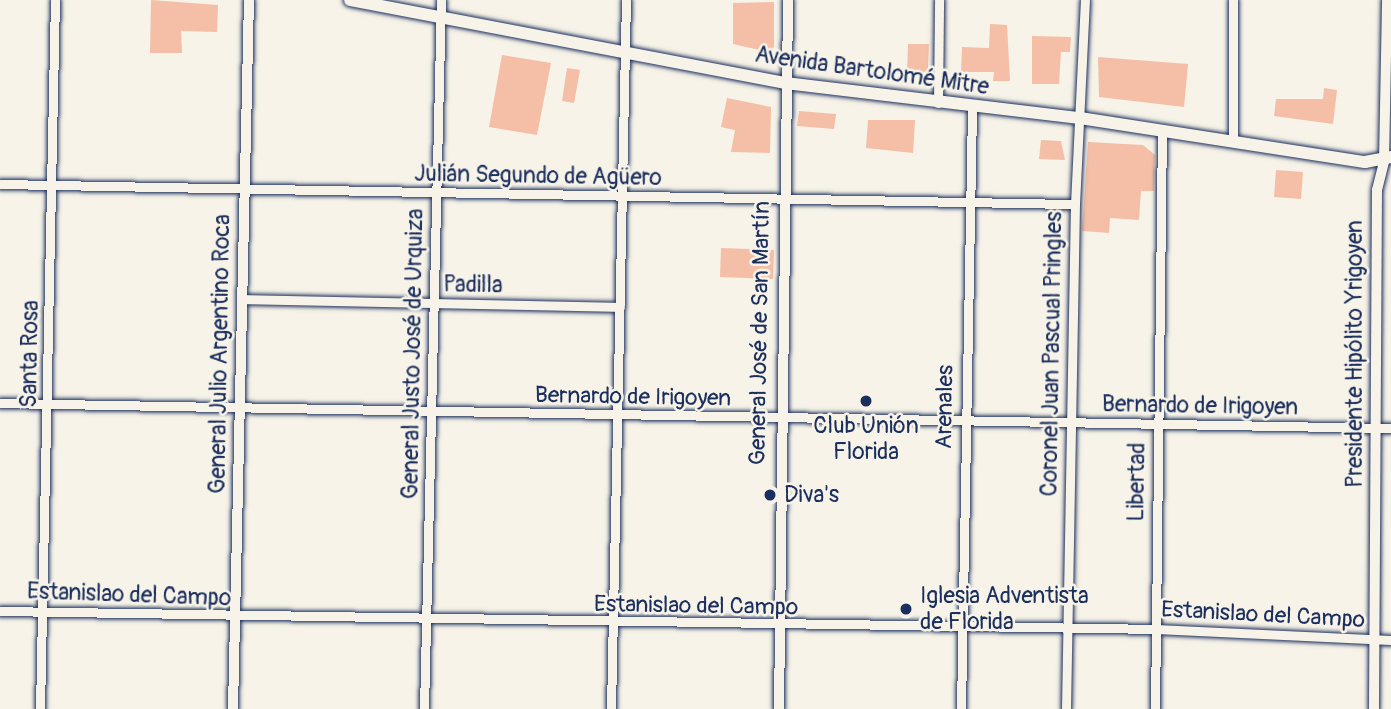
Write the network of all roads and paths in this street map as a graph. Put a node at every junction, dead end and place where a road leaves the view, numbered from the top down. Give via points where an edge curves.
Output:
1 (55, 0) edge
2 (249, 0) edge
3 (350, 0) edge
4 (441, 0) edge
5 (626, 0) edge
6 (788, 0) edge
7 (939, 0) edge
8 (1086, 0) edge
9 (1233, 0) edge
10 (1387, 0) edge
11 (441, 17) junction
12 (625, 52) junction
13 (785, 83) junction
14 (938, 103) junction
15 (972, 107) junction
16 (1080, 118) junction
17 (1162, 130) junction
18 (1233, 141) junction
19 (1389, 160) edge
20 (0, 184) edge
21 (53, 185) junction
22 (244, 189) junction
23 (436, 194) junction
24 (783, 197) junction
25 (622, 198) junction
26 (969, 201) junction
27 (1075, 204) junction
28 (242, 299) junction
29 (433, 303) junction
30 (620, 307) junction
31 (0, 403) edge
32 (48, 404) junction
33 (240, 409) junction
34 (432, 414) junction
35 (619, 417) junction
36 (780, 418) junction
37 (964, 423) junction
38 (1069, 424) junction
39 (1157, 425) junction
40 (1375, 427) junction
41 (1391, 428) edge
42 (0, 611) edge
43 (43, 612) junction
44 (237, 617) junction
45 (427, 617) junction
46 (614, 624) junction
47 (777, 626) junction
48 (1067, 627) junction
49 (961, 629) junction
50 (1155, 629) junction
51 (1375, 640) junction
52 (1391, 640) edge
53 (40, 709) edge
54 (233, 709) edge
55 (424, 709) edge
56 (611, 709) edge
57 (779, 709) edge
58 (961, 709) edge
59 (1066, 709) edge
60 (1155, 709) edge
61 (1374, 709) edge

1 - 21 street, Santa Rosa
2 - 22 street, General Julio Argentino Roca
3 - 11 main road, Avenida Bartolomé Mitre
4 - 11 street, General Justo José de Urquiza
5 - 12 street
6 - 13 street, General José de San Martín
7 - 14 street
8 - 16 street, Coronel Juan Pascual Pringles
9 - 18 street
10 - 19 street, Presidente Hipólito Yrigoyen
11 - 12 main road, Avenida Bartolomé Mitre
11 - 23 street, General Justo José de Urquiza
12 - 13 main road, Avenida Bartolomé Mitre
12 - 25 street
13 - 14 main road, Avenida Bartolomé Mitre
13 - 24 street, General José de San Martín
14 - 15 main road, Avenida Bartolomé Mitre
15 - 16 main road, Avenida Bartolomé Mitre
15 - 26 street, Arenales
16 - 17 main road, Avenida Bartolomé Mitre
16 - 27 street, Coronel Juan Pascual Pringles
17 - 18 main road, Avenida Bartolomé Mitre
17 - 39 street, Libertad
18 - 19 main road, Avenida Bartolomé Mitre
19 - 40 street, Presidente Hipólito Yrigoyen via 1377,190
20 - 21 street, Julián Segundo de Agüero
21 - 22 street, Julián Segundo de Agüero
21 - 32 street, Santa Rosa
22 - 23 street, Julián Segundo de Agüero
22 - 28 street, General Julio Argentino Roca
23 - 25 street, Julián Segundo de Agüero
23 - 29 street, General Justo José de Urquiza
24 - 25 street, Julián Segundo de Agüero
24 - 26 street, Julián Segundo de Agüero
24 - 36 street, General José de San Martín
25 - 30 street
26 - 27 street, Julián Segundo de Agüero
26 - 37 street, Arenales
27 - 38 street, Coronel Juan Pascual Pringles
28 - 29 street, Padilla
28 - 33 street, General Julio Argentino Roca
29 - 30 street, Padilla
29 - 34 street, General Justo José de Urquiza
30 - 35 street
31 - 32 street, Bernardo de Irigoyen
32 - 33 street, Bernardo de Irigoyen
32 - 43 street, Santa Rosa
33 - 34 street, Bernardo de Irigoyen
33 - 44 street, General Julio Argentino Roca
34 - 35 street, Bernardo de Irigoyen
34 - 45 street, General Justo José de Urquiza
35 - 36 street, Bernardo de Irigoyen
35 - 46 street
36 - 37 street, Bernardo de Irigoyen
36 - 47 street, General José de San Martín
37 - 38 street, Bernardo de Irigoyen
37 - 49 street, Arenales
38 - 39 street, Bernardo de Irigoyen
38 - 48 street, Coronel Juan Pascual Pringles
39 - 40 street, Bernardo de Irigoyen
39 - 50 street, Libertad
40 - 41 street, Bernardo de Irigoyen
40 - 51 street, Presidente Hipólito Yrigoyen
42 - 43 street, Estanislao del Campo
43 - 44 street, Estanislao del Campo
43 - 53 street, Santa Rosa
44 - 45 street, Estanislao del Campo
44 - 54 street, General Julio Argentino Roca
45 - 46 street, Estanislao del Campo
45 - 55 street, General Justo José de Urquiza
46 - 47 street, Estanislao del Campo
46 - 56 street
47 - 49 street, Estanislao del Campo
47 - 57 street, General José de San Martín
48 - 49 street, Estanislao del Campo
48 - 50 street, Estanislao del Campo
48 - 59 street, Coronel Juan Pascual Pringles
49 - 58 street, Arenales
50 - 51 street, Estanislao del Campo
50 - 60 street, Libertad
51 - 52 street, Estanislao del Campo
51 - 61 street, Presidente Hipólito Yrigoyen

